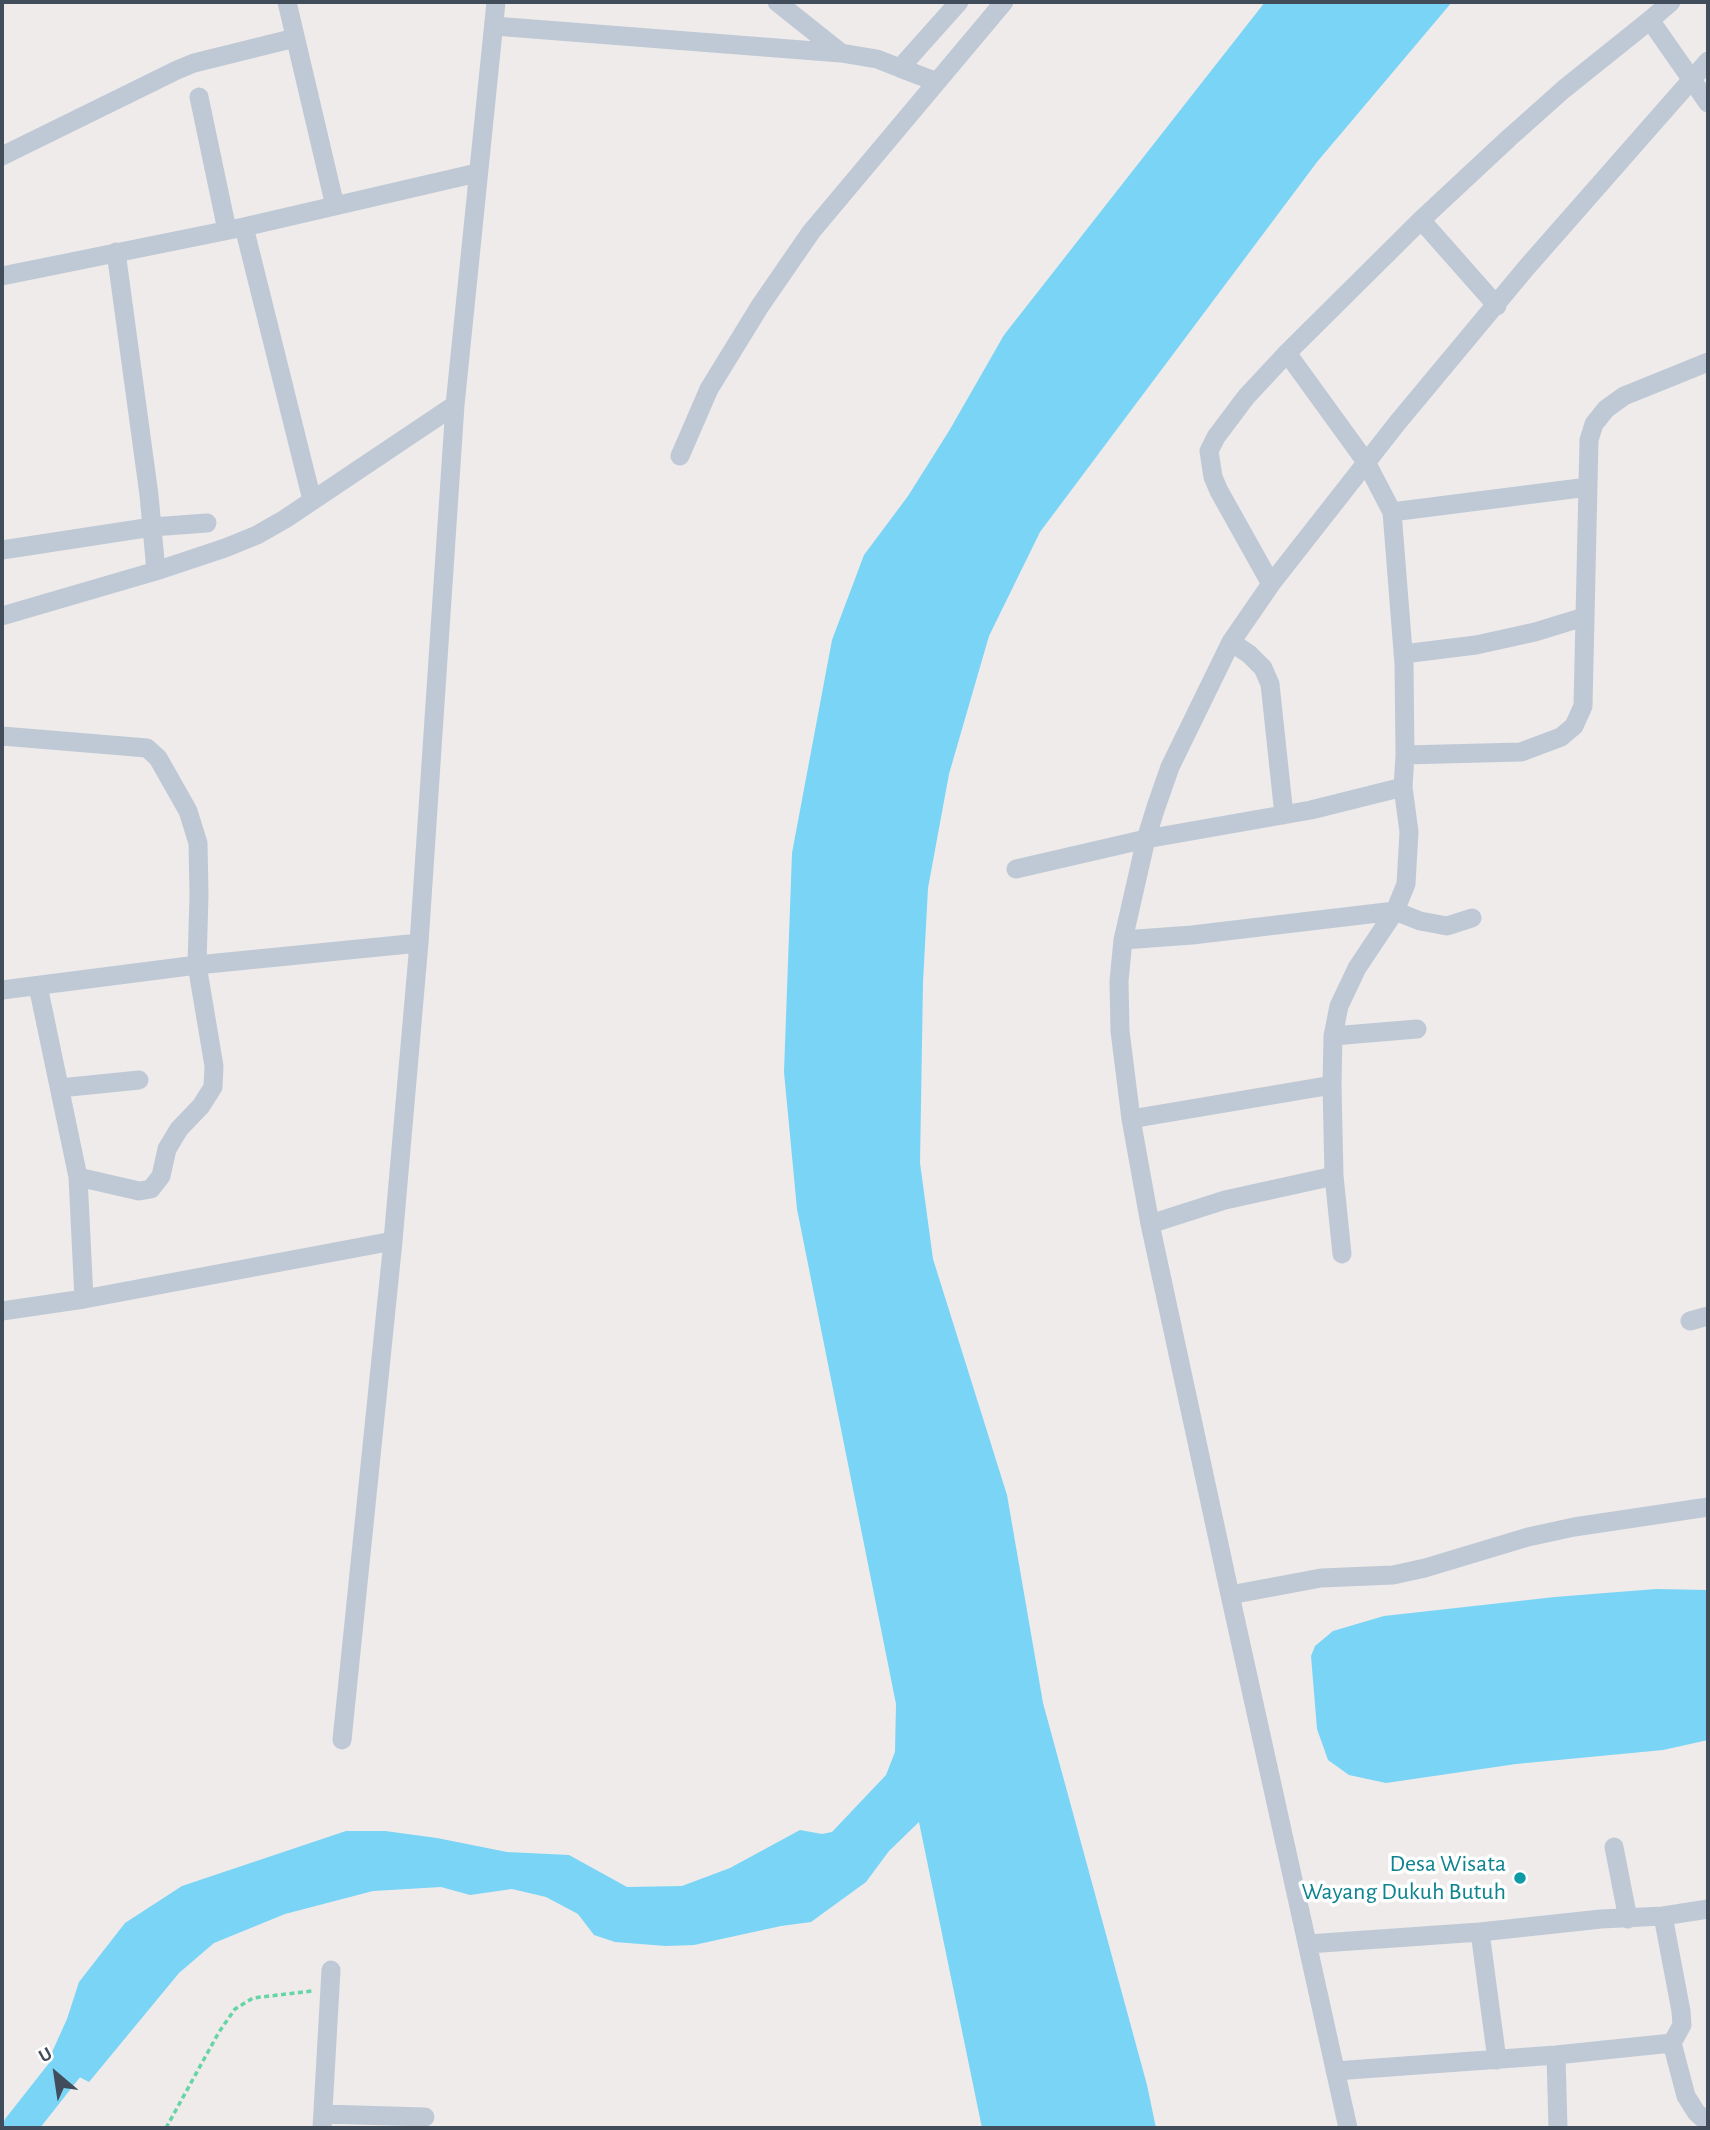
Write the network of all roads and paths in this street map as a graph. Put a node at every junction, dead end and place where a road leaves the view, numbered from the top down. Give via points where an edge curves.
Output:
1 (287, 2) edge
2 (496, 2) edge
3 (777, 2) edge
4 (959, 2) edge
5 (1004, 2) edge
6 (1671, 2) edge
7 (1650, 20) junction
8 (494, 26) junction
9 (295, 38) junction
10 (841, 53) junction
11 (1708, 61) edge
12 (900, 68) junction
13 (1692, 79) junction
14 (937, 82) junction
15 (199, 97) dead end
16 (1708, 103) edge
17 (2, 156) edge
18 (477, 173) junction
19 (335, 206) junction
20 (1421, 220) junction
21 (235, 229) junction
22 (116, 252) junction
23 (2, 276) edge
24 (1497, 306) junction
25 (1287, 352) junction
26 (1708, 362) edge
27 (455, 405) junction
28 (680, 456) dead end
29 (1366, 463) junction
30 (1588, 487) junction
31 (312, 499) junction
32 (1392, 512) junction
33 (206, 523) dead end
34 (152, 527) junction
35 (2, 550) edge
36 (156, 571) junction
37 (1272, 584) junction
38 (2, 616) edge
39 (1584, 617) junction
40 (1231, 642) junction
41 (1403, 654) junction
42 (2, 736) edge
43 (1405, 755) junction
44 (1403, 787) junction
45 (1284, 815) junction
46 (1146, 839) junction
47 (1016, 869) dead end
48 (1395, 911) junction
49 (1472, 918) dead end
50 (1123, 940) junction
51 (419, 943) junction
52 (197, 965) junction
53 (38, 986) junction
54 (2, 990) edge
55 (1417, 1029) dead end
56 (1333, 1036) junction
57 (139, 1080) dead end
58 (1332, 1085) junction
59 (60, 1088) junction
60 (1131, 1119) junction
61 (1334, 1176) junction
62 (78, 1177) junction
63 (1150, 1224) junction
64 (393, 1241) junction
65 (1342, 1254) dead end
66 (84, 1299) junction
67 (2, 1311) edge
68 (1708, 1507) edge
69 (1230, 1595) junction
70 (342, 1740) dead end
71 (1614, 1847) dead end
72 (1708, 1909) edge
73 (1663, 1916) junction
74 (1628, 1919) junction
75 (1480, 1932) junction
76 (1308, 1944) junction
77 (331, 1979) joint
78 (1672, 2043) junction
79 (1556, 2056) junction
80 (1497, 2060) junction
81 (1335, 2071) junction
82 (425, 2116) dead end
83 (322, 2121) edge
84 (1708, 2123) edge
85 (166, 2128) edge
86 (1348, 2128) edge
87 (1558, 2128) edge

1 - 9 street
2 - 8 street
3 - 10 street
4 - 12 street
5 - 14 street
6 - 7 street
7 - 13 street
7 - 20 street via 1554,97
8 - 10 street
8 - 18 street
9 - 17 street via 194,63
9 - 19 street
10 - 12 street
11 - 13 street
12 - 14 street
13 - 16 street
13 - 24 street
14 - 28 street via 811,232 760,306 709,388
15 - 21 street
18 - 19 street
18 - 27 street
19 - 21 street
20 - 24 street
20 - 25 street
21 - 22 street
21 - 31 street
22 - 23 street
22 - 34 street
24 - 29 street
25 - 29 street
25 - 37 street via 1246,397 1209,451 1219,491
26 - 30 street via 1624,396 1606,409 1589,440
27 - 31 street
27 - 51 street
29 - 32 street
29 - 37 street
30 - 32 street
30 - 39 street
31 - 36 street via 257,535
32 - 41 street
33 - 34 street
34 - 35 street
34 - 36 street
36 - 38 street
37 - 40 street
39 - 41 street via 1476,645
39 - 43 street via 1583,706 1574,726 1561,737 1521,752
40 - 45 street via 1263,668 1270,684
40 - 46 street via 1170,767
41 - 43 street
42 - 52 street via 133,746 147,748 158,758 188,811 198,843
43 - 44 street
44 - 45 street
44 - 48 street via 1409,832 1406,884
45 - 46 street
46 - 47 street
46 - 50 street
48 - 49 street via 1447,926
48 - 50 street
48 - 56 street via 1346,988
50 - 60 street via 1120,1031
51 - 52 street
51 - 64 street
52 - 53 street
52 - 62 street via 214,1087 179,1129 151,1189 139,1191
53 - 54 street
53 - 59 street
55 - 56 street
56 - 58 street
57 - 59 street
58 - 60 street
58 - 61 street
59 - 62 street
60 - 63 street
61 - 63 street via 1225,1200
61 - 65 street
62 - 66 street
63 - 69 street
64 - 66 street
64 - 70 street
66 - 67 street
68 - 69 street via 1574,1527 1393,1575 1321,1578
69 - 76 street
71 - 74 street
72 - 73 street
73 - 74 street
73 - 78 street via 1682,2025
74 - 75 street
75 - 76 street
75 - 80 street
76 - 81 street
77 - 83 street
77 - 85 path via 253,1998 235,2009
78 - 79 street
78 - 84 street via 1686,2096
79 - 80 street
79 - 87 street
80 - 81 street
81 - 86 street
82 - 83 street

